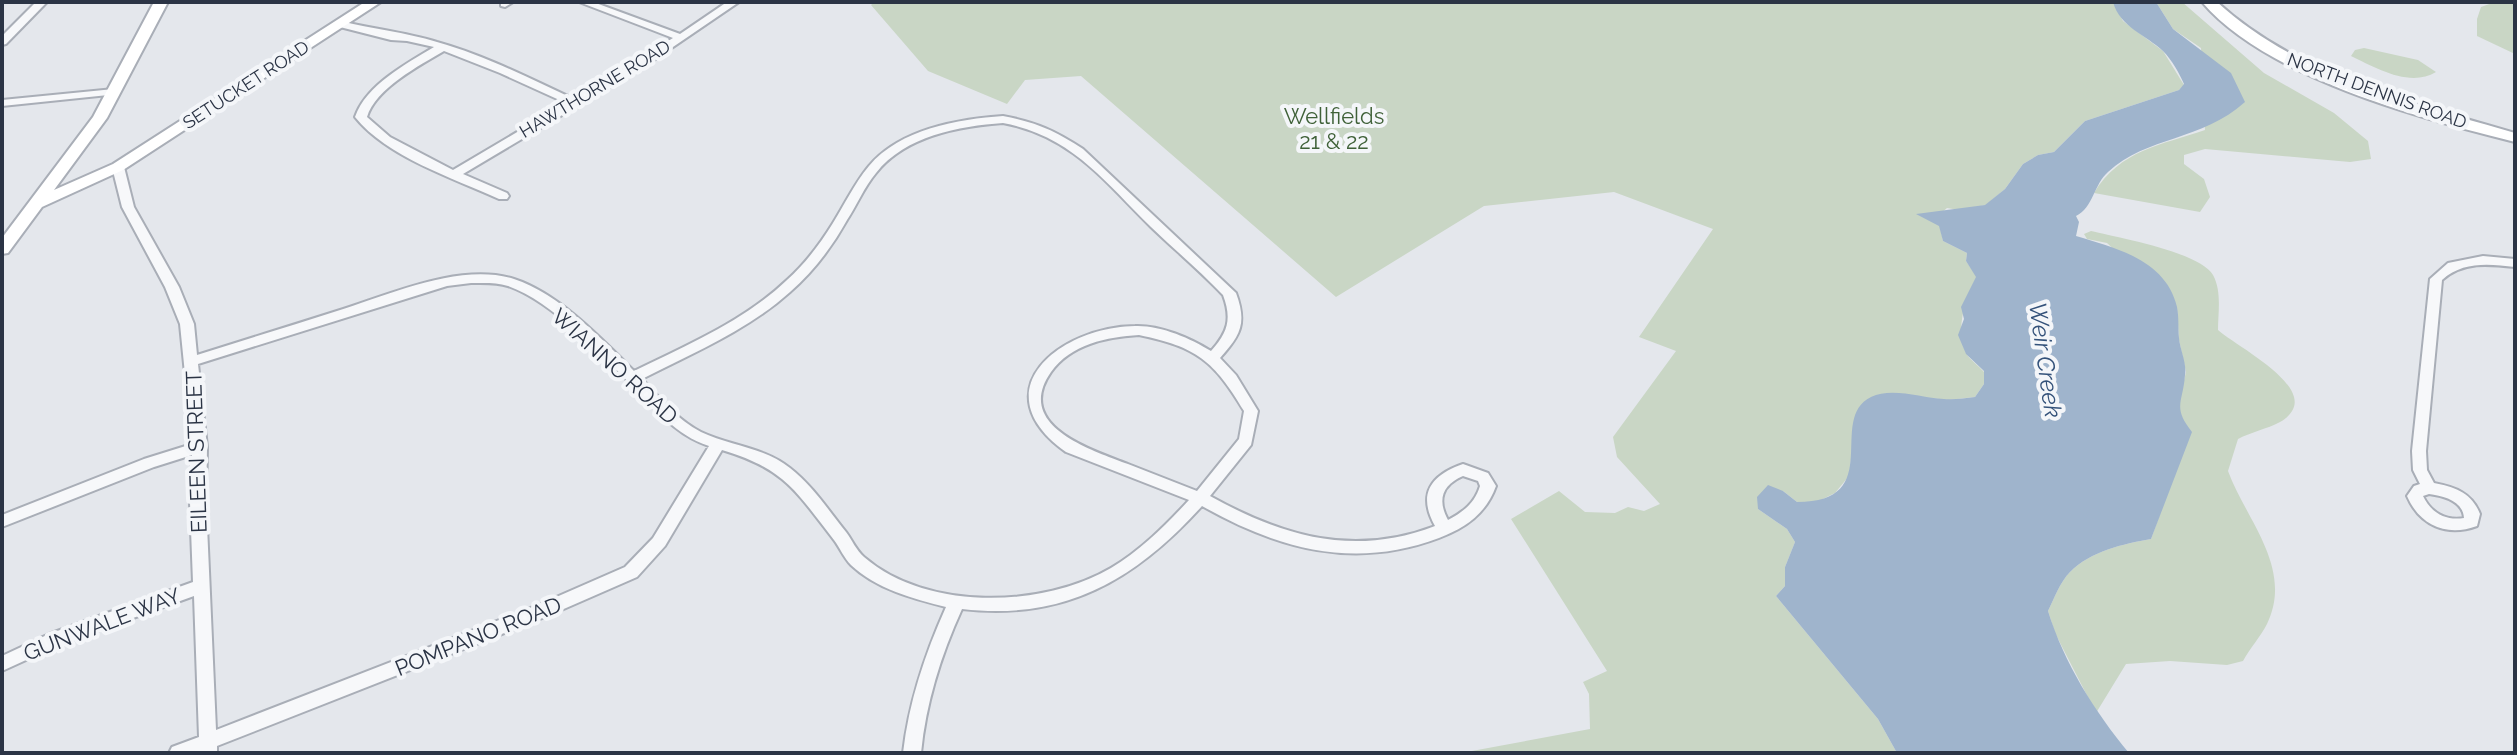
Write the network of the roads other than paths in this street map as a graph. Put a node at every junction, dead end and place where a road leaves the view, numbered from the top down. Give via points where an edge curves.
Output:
1 (42, 2) edge
2 (161, 2) edge
3 (374, 2) edge
4 (584, 2) edge
5 (734, 2) edge
6 (2209, 2) edge
7 (340, 24) junction
8 (679, 37) junction
9 (2, 42) edge
10 (442, 47) junction
11 (114, 92) junction
12 (2, 103) edge
13 (574, 103) junction
14 (2515, 138) edge
15 (71, 160) junction
16 (118, 167) junction
17 (454, 174) junction
18 (503, 196) dead end
19 (38, 203) junction
20 (2, 249) edge
21 (2515, 263) edge
22 (1212, 358) junction
23 (193, 361) junction
24 (632, 378) junction
25 (718, 444) junction
26 (200, 447) junction
27 (2429, 488) dead end
28 (1200, 498) junction
29 (2, 521) edge
30 (1445, 529) dead end
31 (202, 586) junction
32 (957, 601) junction
33 (2, 664) edge
34 (208, 747) edge
35 (178, 753) edge
36 (912, 753) edge

1 - 9 street
2 - 11 main road
3 - 7 main road, SETUCKET ROAD
4 - 8 street
5 - 8 street, HAWTHORNE ROAD
6 - 14 main road, NORTH DENNIS ROAD via 2235,29 2276,54 2357,87
7 - 10 street
7 - 16 main road, SETUCKET ROAD
8 - 13 street, HAWTHORNE ROAD
10 - 13 street
10 - 17 street via 373,96 361,117 376,133
11 - 12 street
11 - 15 main road
13 - 17 street, HAWTHORNE ROAD
15 - 16 main road
15 - 19 main road
16 - 19 main road, SETUCKET ROAD
16 - 23 street, EILEEN STREET via 128,207 175,291
17 - 18 street
19 - 20 main road
21 - 27 street via 2459,262 2436,279 2419,451
22 - 24 street via 1235,331 1229,293 1073,147 1022,120 994,119 945,128 881,159 812,262 776,297
22 - 28 street, WIANNO ROAD via 1251,411 1246,441
22 - 28 street, WIANNO ROAD via 1155,333 1117,331 1066,351 1034,389 1038,416 1054,439
23 - 24 street, WIANNO ROAD via 446,282 494,279 531,291
23 - 26 street, EILEEN STREET
24 - 25 street, WIANNO ROAD via 684,428
25 - 32 street, WIANNO ROAD via 784,470 857,561 905,588
25 - 34 street, POMPANO ROAD via 659,542 631,572
26 - 29 street
26 - 31 street, EILEEN STREET
28 - 30 street, WIANNO ROAD via 1257,528 1313,545 1380,549
28 - 32 street, WIANNO ROAD via 1165,536 1103,580 1028,602
31 - 33 street, GUNWALE WAY via 69,633
31 - 34 street, EILEEN STREET
32 - 36 street via 919,701
34 - 35 street, POMPANO ROAD

